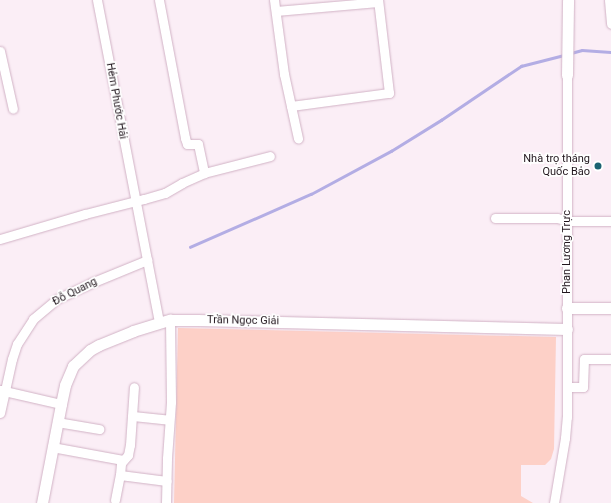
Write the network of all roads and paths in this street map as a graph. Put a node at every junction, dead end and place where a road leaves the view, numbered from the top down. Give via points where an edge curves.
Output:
1 (97, 0) edge
2 (159, 0) edge
3 (274, 0) edge
4 (568, 0) edge
5 (609, 0) edge
6 (378, 1) edge
7 (276, 11) junction
8 (611, 24) edge
9 (0, 51) edge
10 (567, 75) joint
11 (291, 106) junction
12 (13, 109) dead end
13 (298, 138) dead end
14 (270, 156) dead end
15 (204, 173) junction
16 (135, 202) junction
17 (495, 218) dead end
18 (568, 221) junction
19 (611, 221) edge
20 (0, 239) edge
21 (146, 260) junction
22 (567, 308) junction
23 (611, 308) edge
24 (165, 322) junction
25 (566, 329) junction
26 (611, 359) edge
27 (567, 387) junction
28 (134, 388) dead end
29 (2, 390) edge
30 (61, 404) junction
31 (0, 413) edge
32 (133, 416) junction
33 (169, 420) junction
34 (57, 422) junction
35 (100, 429) dead end
36 (52, 447) junction
37 (123, 460) junction
38 (120, 475) junction
39 (167, 481) junction
40 (115, 500) dead end
41 (42, 503) edge
42 (166, 503) edge
43 (554, 503) edge

1 - 16 street, Hẻm Phước Hải
2 - 15 street via 185,138 188,144 198,144
3 - 7 street
4 - 10 street, Phan Lương Trực
5 - 8 street
6 - 7 street
6 - 11 street via 389,93
7 - 11 street
9 - 12 street
10 - 18 street, Phan Lương Trực
11 - 13 street
14 - 15 street
15 - 16 street via 182,182 166,193
16 - 20 street
16 - 21 street, Hẻm Phước Hải
17 - 18 street via 556,218
18 - 19 street
18 - 22 street, Phan Lương Trực
21 - 24 street, Hẻm Phước Hải
21 - 29 street, Đỗ Quang via 79,288 43,309 17,344
22 - 23 street
22 - 25 street, Phan Lương Trực
24 - 25 street, Trần Ngọc Giải via 198,320
24 - 30 street, Trần Ngọc Giải via 111,339 86,354 73,366
24 - 33 street, Hẻm Phước Hải via 171,402
25 - 27 street, Phan Lương Trực
26 - 27 street via 584,359 584,387
27 - 43 street, Phan Lương Trực via 565,438
28 - 32 street
29 - 30 street
29 - 31 street, Đỗ Quang
30 - 34 street, Trần Ngọc Giải
32 - 33 street
32 - 37 street via 129,450
33 - 39 street, Hẻm Phước Hải
34 - 35 street
34 - 36 street, Trần Ngọc Giải
36 - 37 street
36 - 41 street, Trần Ngọc Giải
37 - 38 street
38 - 39 street
38 - 40 street
39 - 42 street, Hẻm Phước Hải

